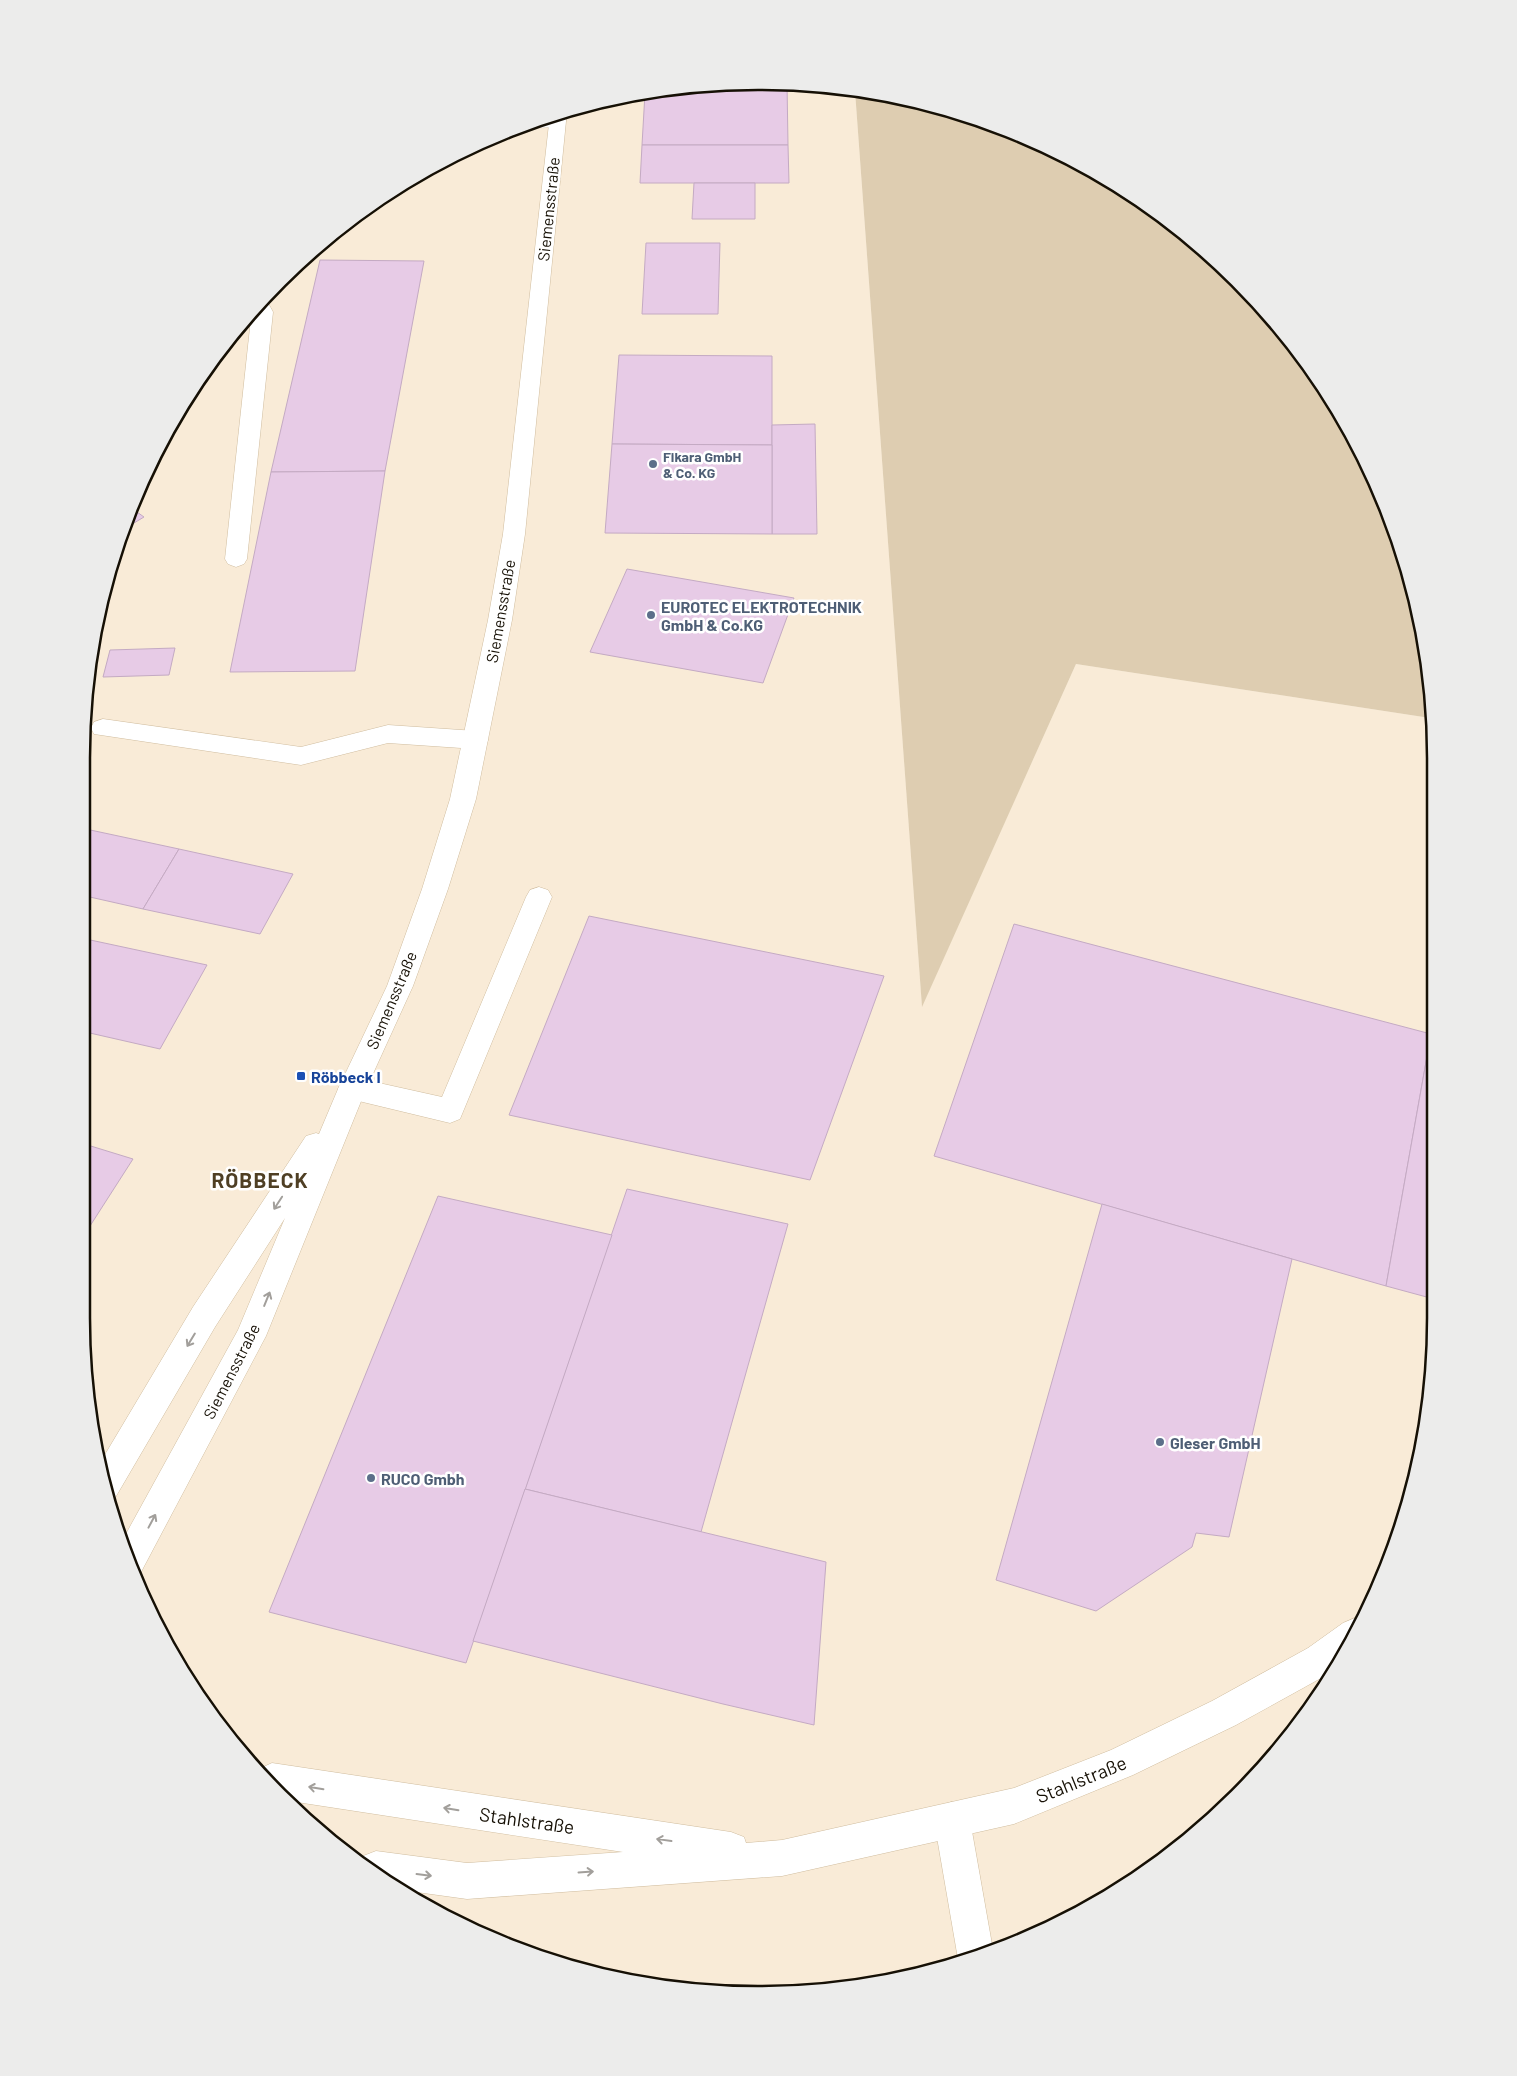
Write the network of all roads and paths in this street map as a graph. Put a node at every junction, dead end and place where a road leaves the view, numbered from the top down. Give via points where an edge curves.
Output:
1 (558, 121) edge
2 (263, 311) edge
3 (236, 559) dead end
4 (103, 728) dead end
5 (476, 740) junction
6 (539, 897) dead end
7 (352, 1089) junction
8 (110, 1477) edge
9 (133, 1553) edge
10 (1341, 1645) edge
11 (280, 1783) edge
12 (952, 1820) junction
13 (782, 1858) junction
14 (383, 1870) edge
15 (973, 1951) edge

1 - 5 street, Siemensstraße via 514,534
2 - 3 street
4 - 5 street via 301,756 388,734
5 - 7 street, Siemensstraße via 463,800 435,889 400,986
6 - 7 street via 450,1111
7 -> 8 street, Siemensstraße via 204,1318
9 -> 7 street, Siemensstraße via 251,1336
10 - 12 street, Stahlstraße via 1224,1713 1121,1763 1014,1806
13 -> 11 street, Stahlstraße
12 - 13 street, Stahlstraße
12 - 15 street
14 -> 13 street, Stahlstraße via 467,1881

